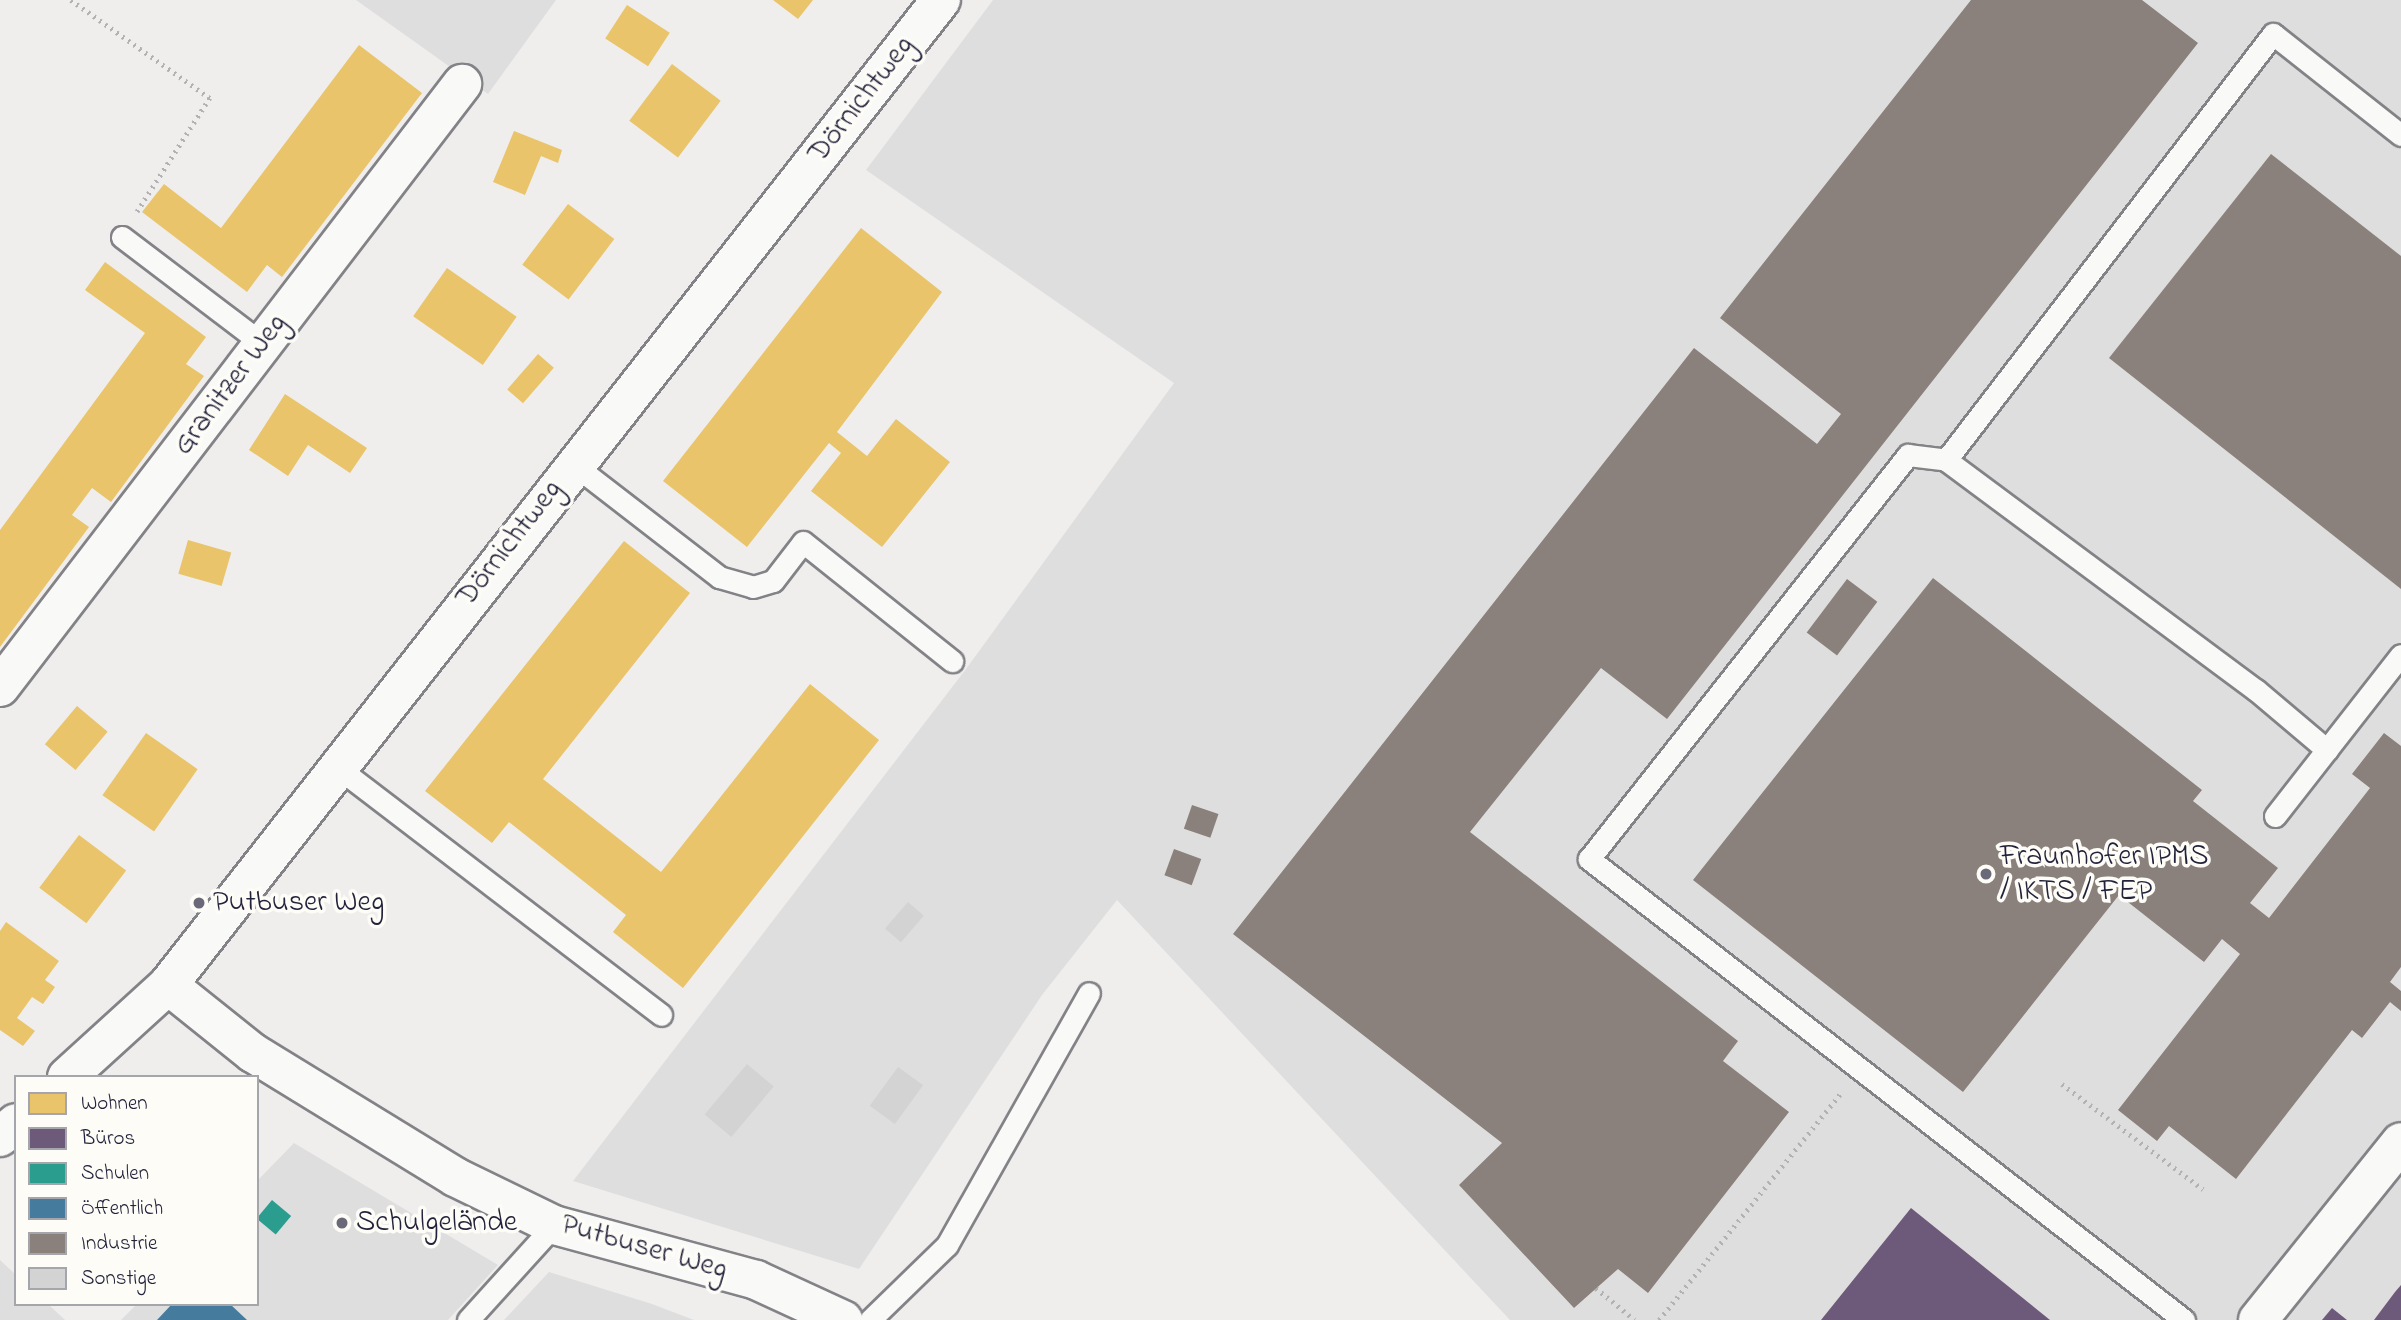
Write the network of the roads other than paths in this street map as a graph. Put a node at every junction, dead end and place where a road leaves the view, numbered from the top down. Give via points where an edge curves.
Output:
1 (941, 0) edge
2 (463, 84) dead end
3 (2401, 135) edge
4 (122, 237) road end
5 (263, 344) junction
6 (1946, 460) junction
7 (573, 464) junction
8 (2401, 655) edge
9 (952, 661) dead end
10 (0, 687) edge
11 (2327, 750) junction
12 (337, 767) junction
13 (2275, 816) dead end
14 (168, 985) junction
15 (1089, 993) dead end
16 (661, 1015) dead end
17 (69, 1075) edge
18 (14, 1125) edge
19 (0, 1137) edge
20 (2401, 1142) edge
21 (554, 1225) junction
22 (468, 1320) edge
23 (843, 1320) edge
24 (870, 1320) edge
25 (2184, 1320) edge
26 (2258, 1320) edge

1 - 7 street, Dörnichtweg
2 - 5 street, Granitzer Weg
3 - 6 lane via 2273,34
4 - 5 lane
5 - 10 street, Granitzer Weg
6 - 11 lane via 2256,690
6 - 25 lane via 1908,455 1589,859
7 - 9 lane via 719,577 753,587 773,581 803,542
7 - 12 street, Dörnichtweg
8 - 11 lane
11 - 13 lane
12 - 14 street, Dörnichtweg
12 - 16 lane
14 - 17 street, Dörnichtweg
14 - 21 street, Putbuser Weg via 253,1053 455,1177
15 - 24 lane via 947,1245
18 - 19 street
20 - 26 street
21 - 22 lane
21 - 23 street, Putbuser Weg via 756,1280

